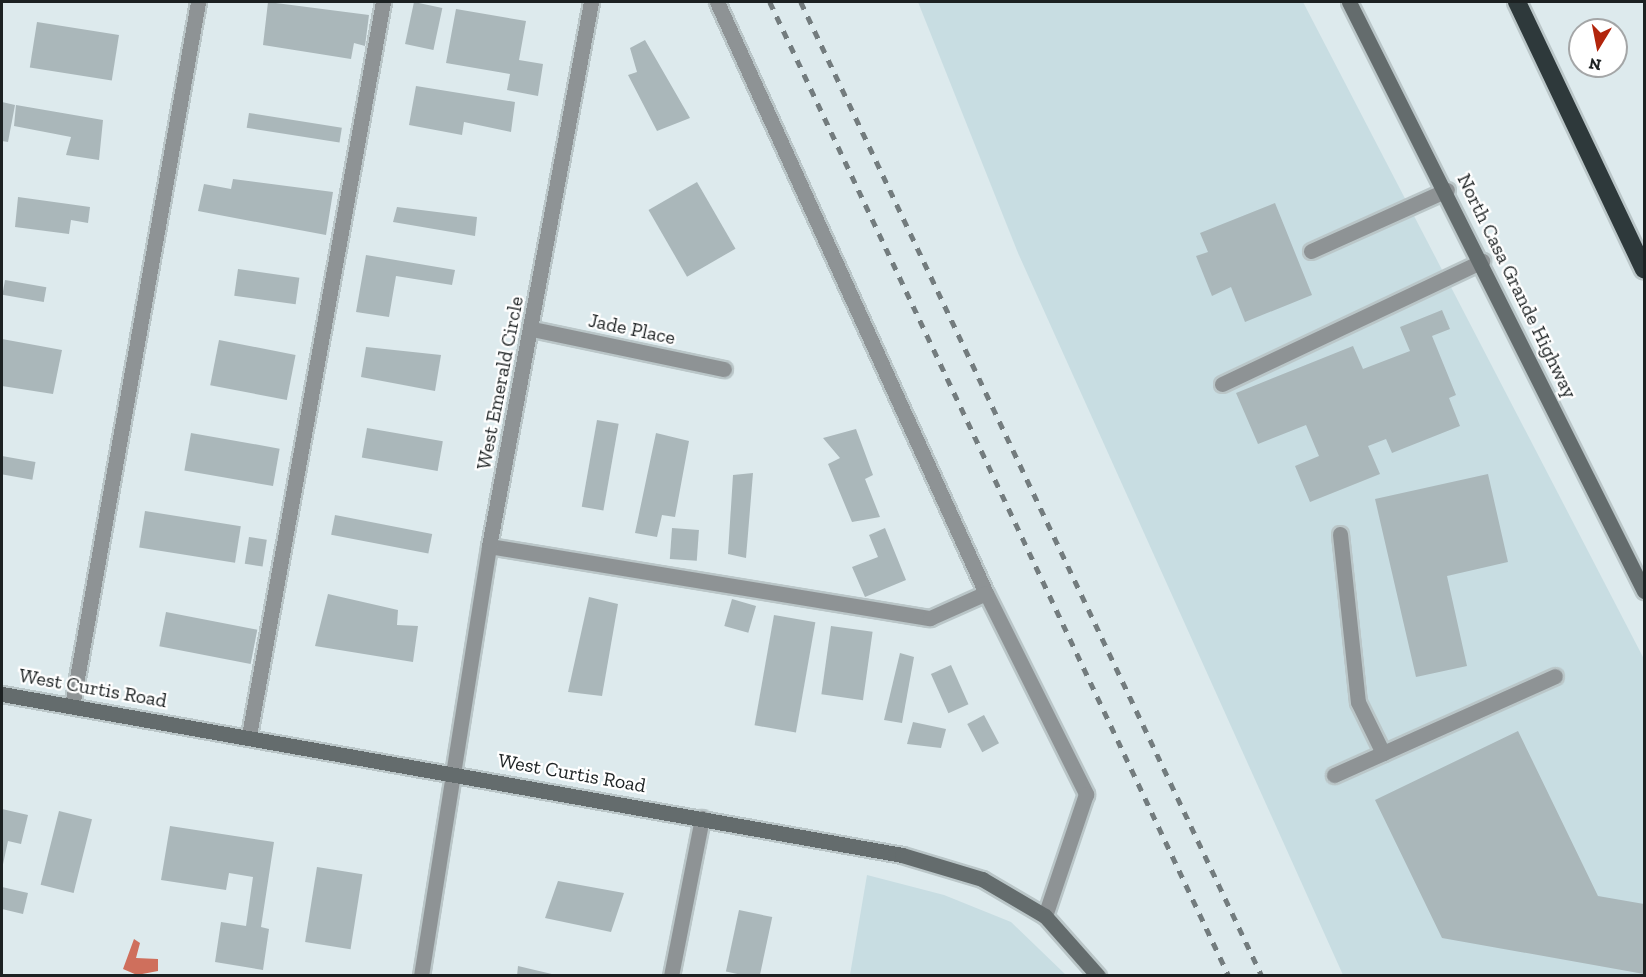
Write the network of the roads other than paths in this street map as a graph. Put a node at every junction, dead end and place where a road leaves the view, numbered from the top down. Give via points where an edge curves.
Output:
1 (198, 2) edge
2 (383, 2) edge
3 (591, 2) edge
4 (717, 2) edge
5 (1349, 2) edge
6 (1517, 2) edge
7 (1447, 190) junction
8 (1311, 251) dead end
9 (1482, 261) junction
10 (1644, 270) edge
11 (532, 329) junction
12 (724, 369) dead end
13 (1222, 384) dead end
14 (1340, 534) dead end
15 (489, 546) junction
16 (1644, 591) edge
17 (986, 593) junction
18 (1555, 676) dead end
19 (2, 694) edge
20 (72, 706) junction
21 (249, 735) junction
22 (1383, 753) junction
23 (450, 772) junction
24 (1334, 775) dead end
25 (702, 818) junction
26 (1045, 916) junction
27 (421, 975) edge
28 (671, 975) edge
29 (1098, 975) edge

1 - 20 street
2 - 21 street
3 - 11 street, West Emerald Circle
4 - 17 street
5 - 7 street, North Casa Grande Highway
6 - 10 highway
7 - 8 street
7 - 9 street, North Casa Grande Highway
9 - 13 street
9 - 16 street, North Casa Grande Highway
11 - 12 street, Jade Place
11 - 15 street, West Emerald Circle
14 - 22 street via 1358,702
15 - 17 street via 930,618
15 - 23 street, West Emerald Circle
17 - 26 street via 1086,794
18 - 22 street
19 - 20 street, West Curtis Road
20 - 21 street, West Curtis Road
21 - 23 street, West Curtis Road
22 - 24 street
23 - 25 street, West Curtis Road
23 - 27 street, West Emerald Circle
25 - 26 street, West Curtis Road via 902,855 982,879
25 - 28 street
26 - 29 street, West Curtis Road

